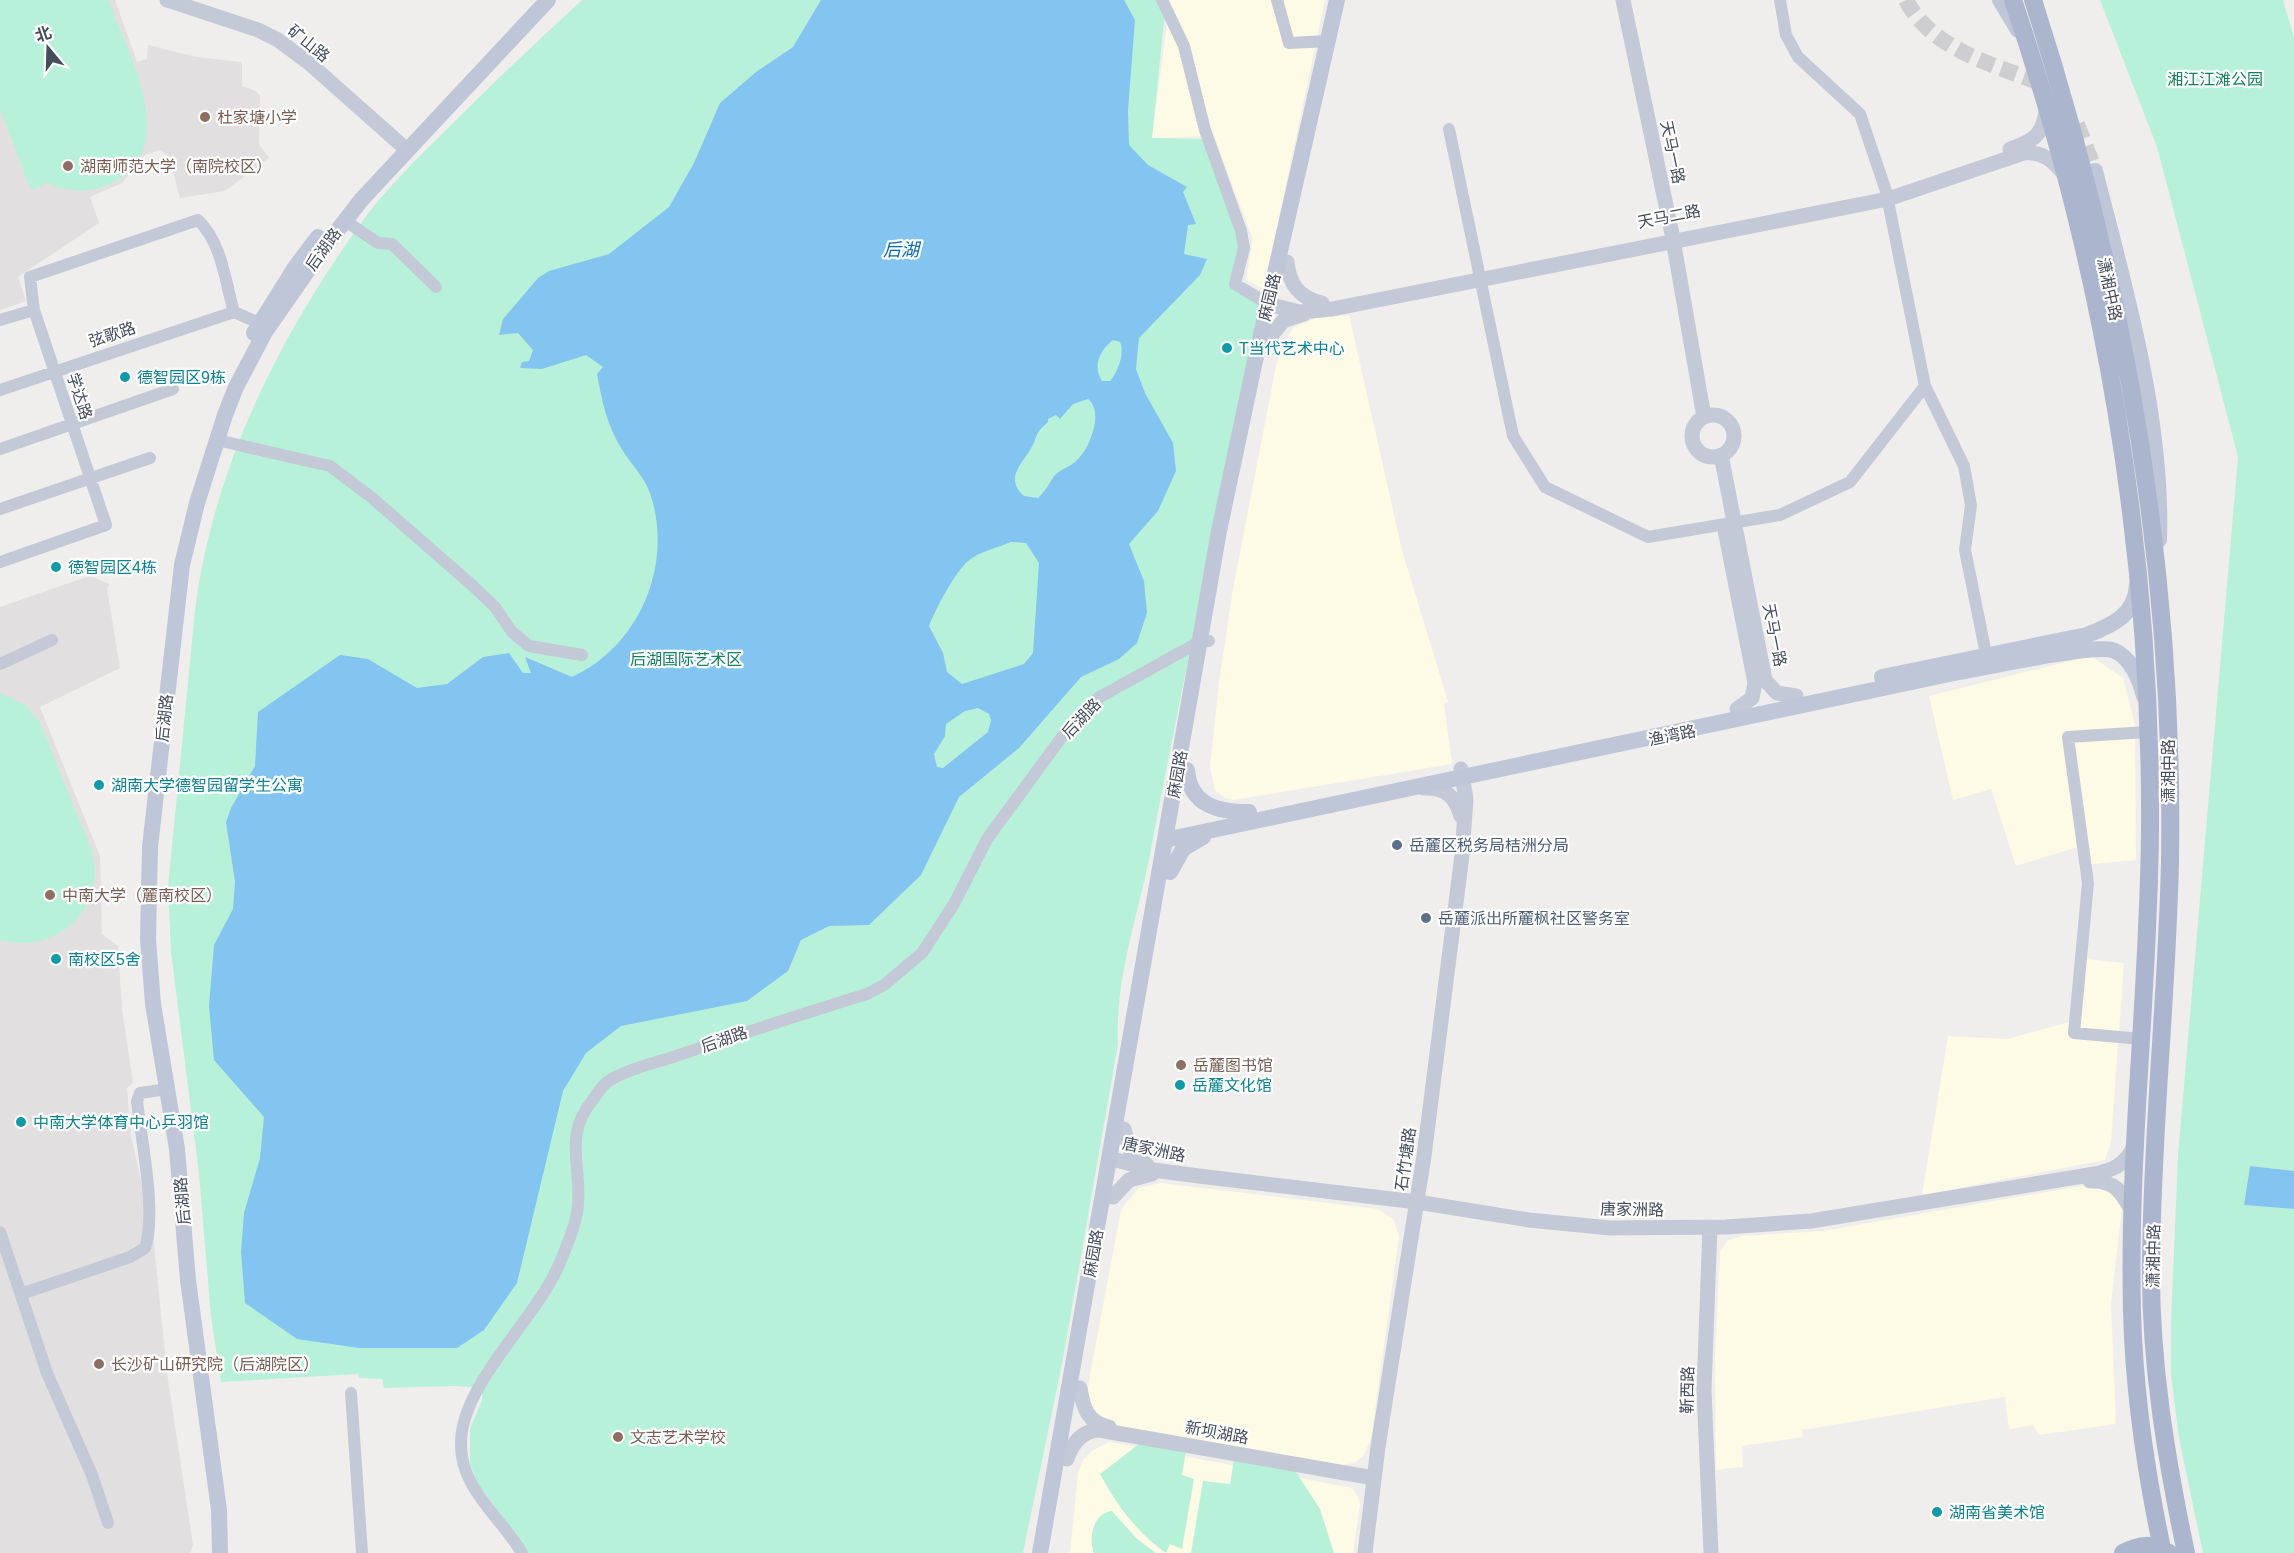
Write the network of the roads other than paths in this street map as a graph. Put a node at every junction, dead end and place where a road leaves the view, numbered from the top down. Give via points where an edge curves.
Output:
1 (168, 0) edge
2 (182, 0) edge
3 (536, 0) edge
4 (548, 0) edge
5 (1162, 0) edge
6 (1277, 0) edge
7 (1338, 0) edge
8 (1348, 0) edge
9 (1623, 0) edge
10 (1629, 0) edge
11 (1780, 0) edge
12 (2000, 0) edge
13 (2013, 0) edge
14 (2033, 0) edge
15 (1328, 41) junction
16 (2030, 50) junction
17 (2047, 106) junction
18 (1449, 129) dead end
19 (405, 144) junction
20 (2095, 171) tunnel mouth
21 (2065, 176) junction
22 (1887, 195) junction
23 (344, 220) junction
24 (1675, 237) junction
25 (1287, 262) junction
26 (1479, 276) junction
27 (436, 287) dead end
28 (1273, 301) junction
29 (1318, 307) junction
30 (34, 310) junction
31 (234, 312) junction
32 (0, 320) edge
33 (260, 323) junction
34 (1270, 336) junction
35 (54, 370) junction
36 (1925, 386) junction
37 (173, 389) dead end
38 (0, 390) edge
39 (1709, 416) junction
40 (72, 424) junction
41 (217, 440) junction
42 (0, 449) edge
43 (1716, 456) junction
44 (150, 458) dead end
45 (90, 478) junction
46 (0, 509) edge
47 (1729, 524) junction
48 (0, 562) edge
49 (2158, 562) junction
50 (2138, 581) junction
51 (52, 640) dead end
52 (1204, 641) junction
53 (1986, 654) junction
54 (582, 656) dead end
55 (0, 664) edge
56 (1796, 696) junction
57 (2146, 706) junction
58 (1737, 710) junction
59 (2147, 732) junction
60 (1187, 770) junction
61 (1499, 771) junction
62 (1458, 774) junction
63 (1417, 788) junction
64 (1250, 812) junction
65 (1464, 815) junction
66 (1233, 826) junction
67 (1172, 833) junction
68 (1170, 872) junction
69 (2142, 1039) junction
70 (163, 1089) junction
71 (1124, 1129) junction
72 (2137, 1137) junction
73 (1113, 1164) junction
74 (1152, 1172) junction
75 (1418, 1182) junction
76 (1113, 1197) junction
77 (1388, 1202) junction
78 (1414, 1205) junction
79 (1435, 1208) junction
80 (2133, 1215) junction
81 (1411, 1228) junction
82 (1707, 1230) junction
83 (0, 1232) edge
84 (1680, 1232) junction
85 (1739, 1232) junction
86 (1707, 1254) junction
87 (21, 1294) junction
88 (1080, 1388) junction
89 (351, 1394) dead end
90 (1372, 1446) junction
91 (1067, 1459) junction
92 (1342, 1470) junction
93 (1371, 1475) junction
94 (1365, 1504) junction
95 (2177, 1505) junction
96 (2156, 1510) junction
97 (108, 1523) dead end
98 (2129, 1550) edge
99 (2163, 1552) edge
100 (213, 1553) edge
101 (220, 1553) edge
102 (362, 1553) edge
103 (522, 1553) edge
104 (1040, 1553) edge
105 (1051, 1553) edge
106 (1358, 1553) edge
107 (1365, 1553) edge
108 (1706, 1553) edge
109 (1711, 1553) edge
110 (2186, 1553) edge

1 - 19 street, 矿山路 via 278,40
2 - 19 street, 矿山路 via 253,22 283,37
3 - 19 main road, 后湖路 via 507,27
4 - 19 main road, 后湖路
5 - 28 street via 1181,36 1205,130 1241,231 1244,248 1235,284
6 - 15 street via 1289,43
7 - 15 main road, 麻园路
8 - 25 main road, 麻园路
9 - 24 street, 天马一路
10 - 24 street, 天马一路
11 - 22 street via 1786,35 1798,57 1860,114
12 - 16 main road
13 - 16 main road, 潇湘中路
14 - 49 main road, 潇湘中路 via 2085,173 2112,294
15 - 28 main road, 麻园路
16 - 17 main road, 潇湘中路
17 - 21 main road, 潇湘中路
17 - 22 street, 天马二路 via 2044,123 2034,140
18 - 26 street
19 - 23 main road, 后湖路
19 - 33 main road, 后湖路 via 350,198 296,266
20 - 49 main road via 2143,377 2160,492
21 - 22 street via 2050,159 2033,152
21 - 50 main road, 潇湘中路 via 2116,413
22 - 24 street, 天马二路
22 - 36 street
23 - 27 street via 378,243 392,244
23 - 41 main road, 后湖路 via 266,332 236,387
24 - 26 street, 天马二路
24 - 39 street, 天马一路
25 - 28 main road, 麻园路
25 - 29 street via 1294,288
26 - 29 street, 天马二路
26 - 47 street via 1513,436 1545,487 1648,537
28 - 29 street via 1299,312
28 - 34 main road, 麻园路
28 - 52 main road, 麻园路 via 1219,531
29 - 34 street via 1283,321
30 - 31 street, 学达路 via 30,277 198,220 215,244
30 - 32 street
30 - 35 street, 学达路
31 - 33 street
31 - 35 street, 弦歌路
33 - 70 main road, 后湖路 via 225,388 212,422 172,579 153,736 139,905 144,991
34 - 52 main road, 麻园路
35 - 38 street, 弦歌路
35 - 40 street, 学达路
36 - 47 street via 1850,483 1780,515
36 - 53 street via 1964,465 1971,505 1965,550
37 - 40 street
39 - 43 street via 1724,419 1732,429 1732,443
39 - 43 street via 1694,426 1692,440 1698,451
40 - 42 street
40 - 45 street, 学达路
41 - 54 street via 330,466 473,586 529,646
41 - 70 main road, 后湖路 via 182,566 150,848 148,939
43 - 47 street, 天马一路
44 - 45 street
45 - 46 street
45 - 48 street, 学达路 via 105,525
47 - 56 street, 天马一路 via 1765,680 1778,693
47 - 58 street, 天马一路 via 1755,683 1752,698
49 - 95 main road, 潇湘中路 via 2169,736 2170,859 2151,1265 2155,1372
50 - 53 main road, 渔湾路 via 2133,605 2111,626 2086,635
50 - 57 main road, 潇湘中路
51 - 55 street
52 - 60 main road, 麻园路
52 - 67 main road, 麻园路
52 - 103 street, 后湖路 via 1098,698 1067,730 987,839 954,904 922,954 884,985 607,1082 580,1115 574,1141 578,1207 560,1263 479,1389 466,1416 461,1441 467,1477 475,1492
53 - 56 main road, 渔湾路
56 - 58 main road, 渔湾路
57 - 59 main road, 潇湘中路
57 - 61 main road, 渔湾路 via 2129,663 2115,651 2100,648 1954,674
58 - 62 main road, 渔湾路
59 - 69 main road, 潇湘中路 via 2150,858
59 - 69 street via 2067,737 2088,883 2074,1033
60 - 64 main road via 1192,790 1203,803 1221,810
60 - 67 main road, 麻园路
61 - 62 main road, 渔湾路
61 - 65 street via 1479,782
62 - 63 main road, 渔湾路
62 - 64 main road, 渔湾路
62 - 65 street, 石竹塘路
63 - 65 street via 1446,791
63 - 66 main road, 渔湾路
64 - 67 main road, 渔湾路
65 - 75 street, 石竹塘路
66 - 67 main road, 渔湾路
66 - 68 main road via 1192,843 1178,856
67 - 68 main road, 麻园路
67 - 73 main road, 麻园路
68 - 71 main road, 麻园路
69 - 72 main road, 潇湘中路
70 - 87 street via 141,1093 137,1101 148,1196 145,1248 130,1257
70 - 100 main road, 后湖路 via 183,1327 205,1456
70 - 101 main road, 后湖路 via 182,1196 188,1280 219,1510
71 - 73 main road, 麻园路
71 - 74 street via 1130,1150
72 - 80 main road, 潇湘中路
72 - 82 street, 唐家洲路 via 2129,1157 2117,1168 2099,1173 1853,1216
73 - 74 street, 唐家洲路
73 - 76 main road, 麻园路
73 - 104 main road, 麻园路
74 - 76 street via 1129,1180
74 - 77 street, 唐家洲路
75 - 77 street via 1409,1193
75 - 78 street, 石竹塘路
75 - 79 street via 1422,1195
76 - 88 main road, 麻园路
77 - 78 street, 唐家洲路
77 - 81 street via 1400,1209
78 - 79 street, 唐家洲路
78 - 81 street, 石竹塘路
79 - 81 street
79 - 82 street, 唐家洲路 via 1558,1224
79 - 84 street, 唐家洲路 via 1560,1229
80 - 85 street, 唐家洲路 via 2114,1184 2086,1181 1859,1220
80 - 96 main road, 潇湘中路 via 2134,1349
81 - 90 street, 石竹塘路
81 - 93 street, 石竹塘路
82 - 84 street, 唐家洲路
82 - 85 street, 唐家洲路
82 - 86 street, 靳西路
83 - 87 street
84 - 86 street via 1698,1239
85 - 86 street via 1718,1241
86 - 108 street, 靳西路 via 1699,1413
86 - 109 street, 靳西路 via 1704,1390
87 - 97 street via 53,1388
88 - 91 main road, 麻园路
88 - 92 street, 新坝湖路 via 1089,1417 1102,1425
89 - 102 street
90 - 92 street via 1364,1462
90 - 93 street, 石竹塘路
91 - 92 street, 新坝湖路 via 1078,1439 1099,1430
91 - 105 main road, 麻园路
92 - 93 street, 新坝湖路
92 - 94 street via 1358,1481 1364,1490
93 - 94 street, 石竹塘路
93 - 107 street, 石竹塘路
94 - 106 street, 石竹塘路
95 - 99 main road via 2172,1534
95 - 110 main road, 潇湘中路
96 - 98 main road via 2152,1530
96 - 99 main road, 潇湘中路
98 - 99 main road via 2152,1545

